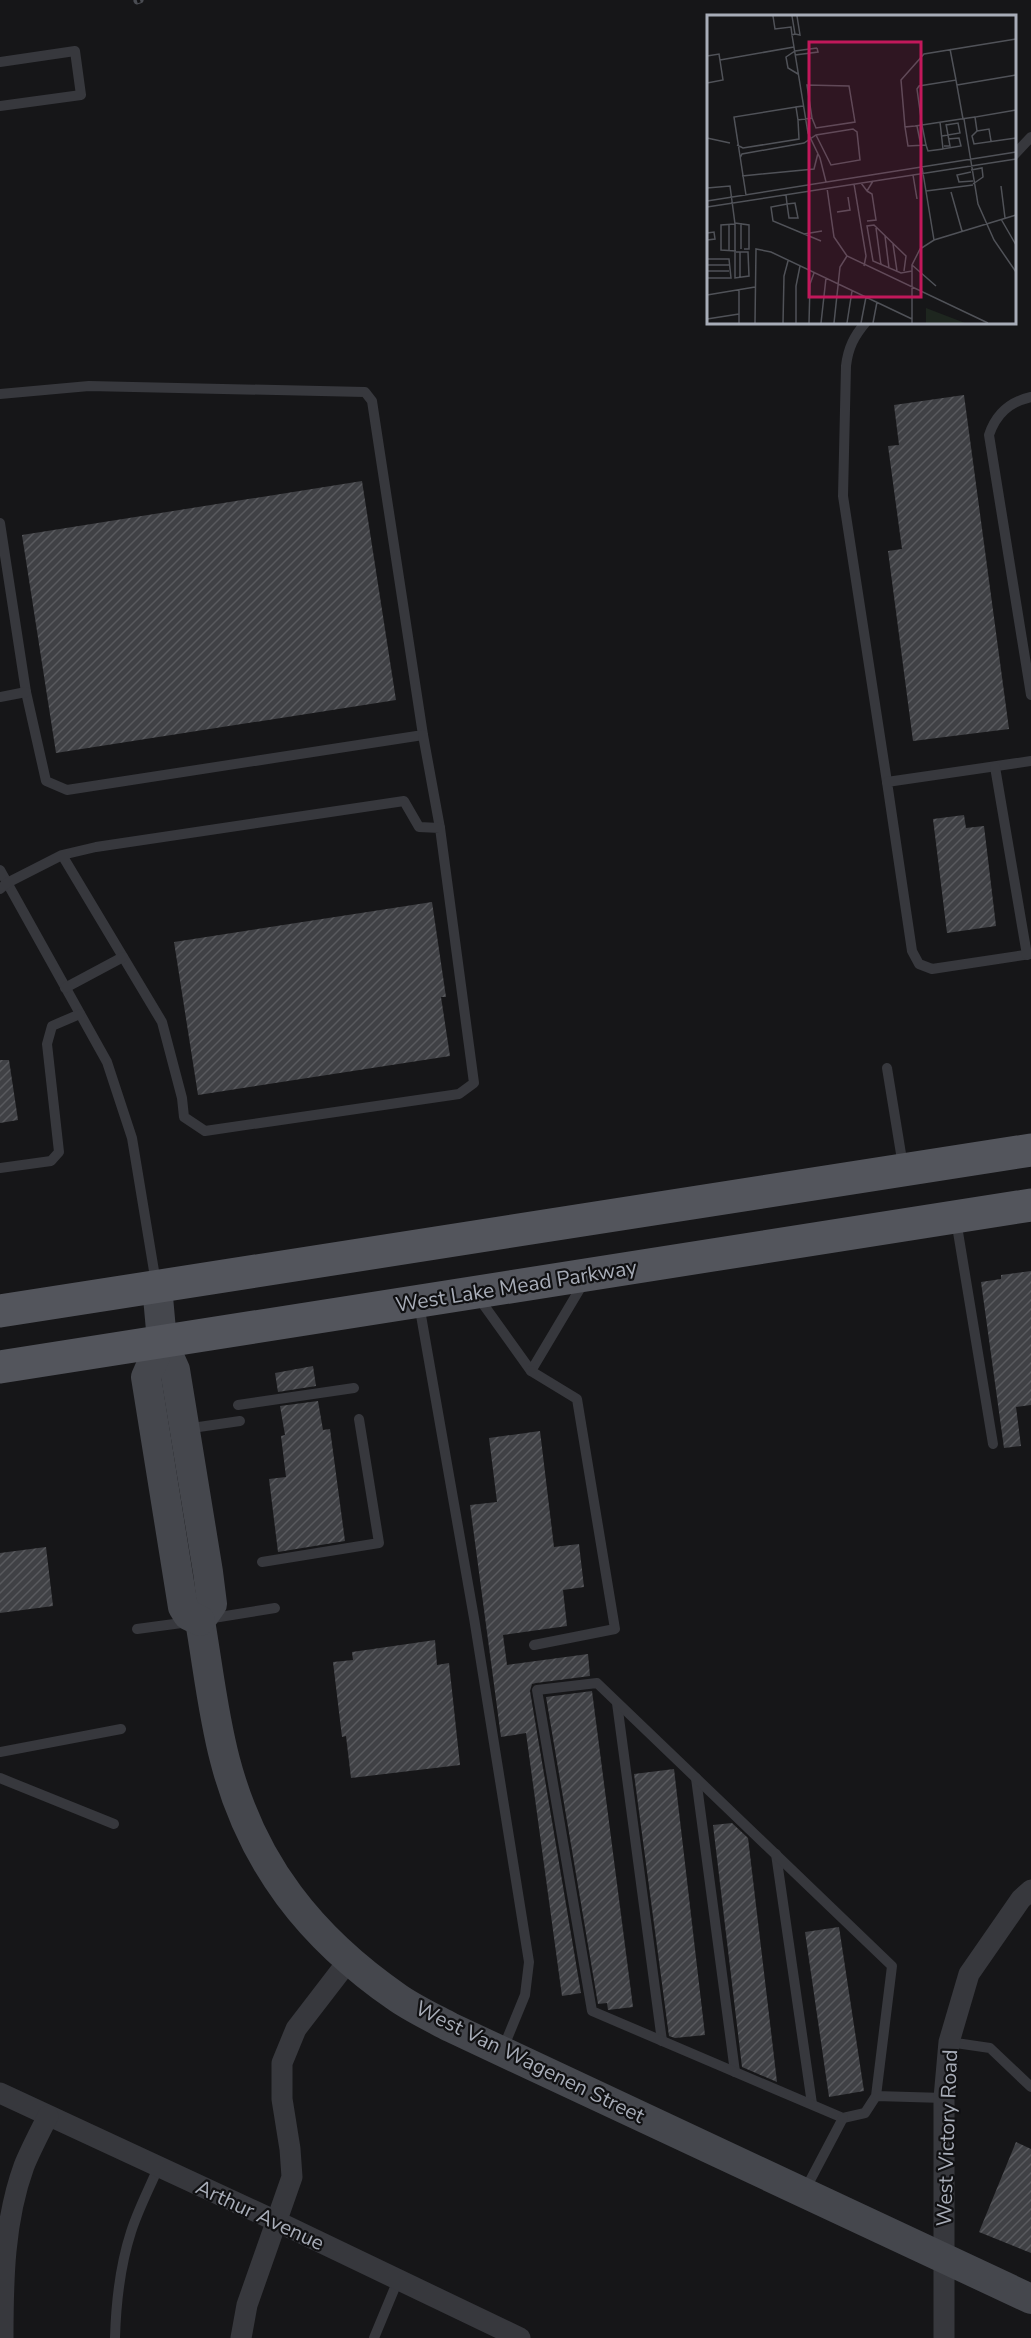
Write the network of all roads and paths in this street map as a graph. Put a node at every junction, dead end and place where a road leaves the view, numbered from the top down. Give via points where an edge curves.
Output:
1 (0, 62) edge
2 (0, 106) edge
3 (1031, 136) edge
4 (1016, 153) edge
5 (864, 324) edge
6 (0, 394) edge
7 (1031, 397) edge
8 (0, 523) edge
9 (26, 692) junction
10 (1031, 695) edge
11 (0, 697) edge
12 (423, 735) junction
13 (1031, 761) edge
14 (995, 767) junction
15 (887, 782) junction
16 (440, 828) junction
17 (62, 855) junction
18 (0, 870) edge
19 (3, 886) edge
20 (1029, 954) edge
21 (123, 957) junction
22 (65, 988) junction
23 (80, 1014) junction
24 (887, 1068) dead end
25 (1031, 1150) edge
26 (0, 1168) edge
27 (904, 1170) junction
28 (1031, 1205) edge
29 (956, 1217) junction
30 (588, 1275) junction
31 (157, 1286) junction
32 (475, 1292) junction
33 (418, 1301) junction
34 (0, 1311) edge
35 (162, 1341) junction
36 (0, 1367) edge
37 (531, 1371) junction
38 (354, 1388) dead end
39 (238, 1404) dead end
40 (359, 1419) dead end
41 (240, 1420) dead end
42 (185, 1429) junction
43 (993, 1443) dead end
44 (262, 1562) dead end
45 (275, 1608) dead end
46 (200, 1621) junction
47 (137, 1629) dead end
48 (534, 1645) dead end
49 (617, 1703) junction
50 (121, 1730) dead end
51 (0, 1752) edge
52 (0, 1778) edge
53 (696, 1778) junction
54 (114, 1824) dead end
55 (776, 1854) junction
56 (1031, 1890) edge
57 (349, 1960) junction
58 (662, 2041) junction
59 (949, 2042) junction
60 (502, 2051) junction
61 (735, 2072) junction
62 (1031, 2087) edge
63 (0, 2093) edge
64 (876, 2096) junction
65 (944, 2098) junction
66 (812, 2104) junction
67 (48, 2116) junction
68 (843, 2118) junction
69 (158, 2168) junction
70 (804, 2192) junction
71 (276, 2221) junction
72 (943, 2259) junction
73 (398, 2280) junction
74 (1031, 2299) edge
75 (3, 2338) edge
76 (115, 2338) edge
77 (241, 2338) edge
78 (374, 2338) edge
79 (520, 2338) edge
80 (944, 2338) edge

1 - 2 lane via 75,51 81,95
3 - 4 lane
5 - 15 lane via 848,349 843,495
6 - 12 lane via 89,386 365,392 372,401
7 - 10 lane via 1007,406 994,421 989,435
8 - 9 lane
9 - 11 lane
9 - 12 lane via 46,781 67,790
12 - 16 lane
13 - 14 lane
14 - 15 lane
14 - 20 lane
15 - 20 lane via 912,951 919,964 932,969
16 - 17 lane via 419,827 404,801
16 - 21 lane via 474,1083 459,1094 205,1131 184,1117 162,1022
17 - 19 lane
17 - 21 lane
18 - 19 lane
19 - 22 lane
21 - 22 lane
22 - 23 lane
23 - 26 lane via 52,1026 47,1044 59,1152 51,1161
23 - 31 lane via 107,1062 132,1138
24 - 27 lane
25 - 27 main road
27 - 31 main road
28 - 29 main road, West Lake Mead Parkway
29 - 30 main road, West Lake Mead Parkway
29 - 43 lane
30 - 32 main road, West Lake Mead Parkway
30 - 37 lane
31 - 34 main road
31 - 35 main road
32 - 33 main road, West Lake Mead Parkway
32 - 37 lane
33 - 35 main road, West Lake Mead Parkway
33 - 60 lane via 529,1962 525,1995
35 - 36 main road, West Lake Mead Parkway
35 - 42 main road via 175,1370
35 - 46 main road via 146,1377 183,1607
37 - 48 lane via 578,1399 615,1629
38 - 39 lane
40 - 44 lane via 379,1543
41 - 42 lane
42 - 46 main road via 212,1604
45 - 46 lane
46 - 47 lane
46 - 57 main road, West Van Wagenen Street via 224,1758 245,1822 289,1898
49 - 53 lane
49 - 58 lane
49 - 58 lane via 597,1683 537,1690 592,2011
50 - 51 lane
52 - 54 lane
53 - 55 lane
53 - 61 lane
55 - 64 lane via 892,1966
55 - 66 lane
56 - 59 street, West Victory Road via 969,1974
57 - 60 main road, West Van Wagenen Street via 399,1998
57 - 71 street via 296,2029 282,2063 282,2099 292,2177
58 - 61 lane
59 - 62 lane via 990,2048
59 - 65 street, West Victory Road
60 - 70 main road, West Van Wagenen Street
61 - 66 lane
63 - 67 street, Arthur Avenue
64 - 65 lane
64 - 68 lane via 865,2113
65 - 72 street, West Victory Road
66 - 68 lane
67 - 69 street, Arthur Avenue
67 - 75 street via 24,2166 9,2224
68 - 70 lane
69 - 71 street, Arthur Avenue
69 - 76 lane via 131,2232 121,2274
70 - 72 main road, West Van Wagenen Street
71 - 73 street, Arthur Avenue
71 - 77 street via 247,2305
72 - 74 main road, West Van Wagenen Street
72 - 80 street, West Victory Road
73 - 78 lane
73 - 79 street, Arthur Avenue

